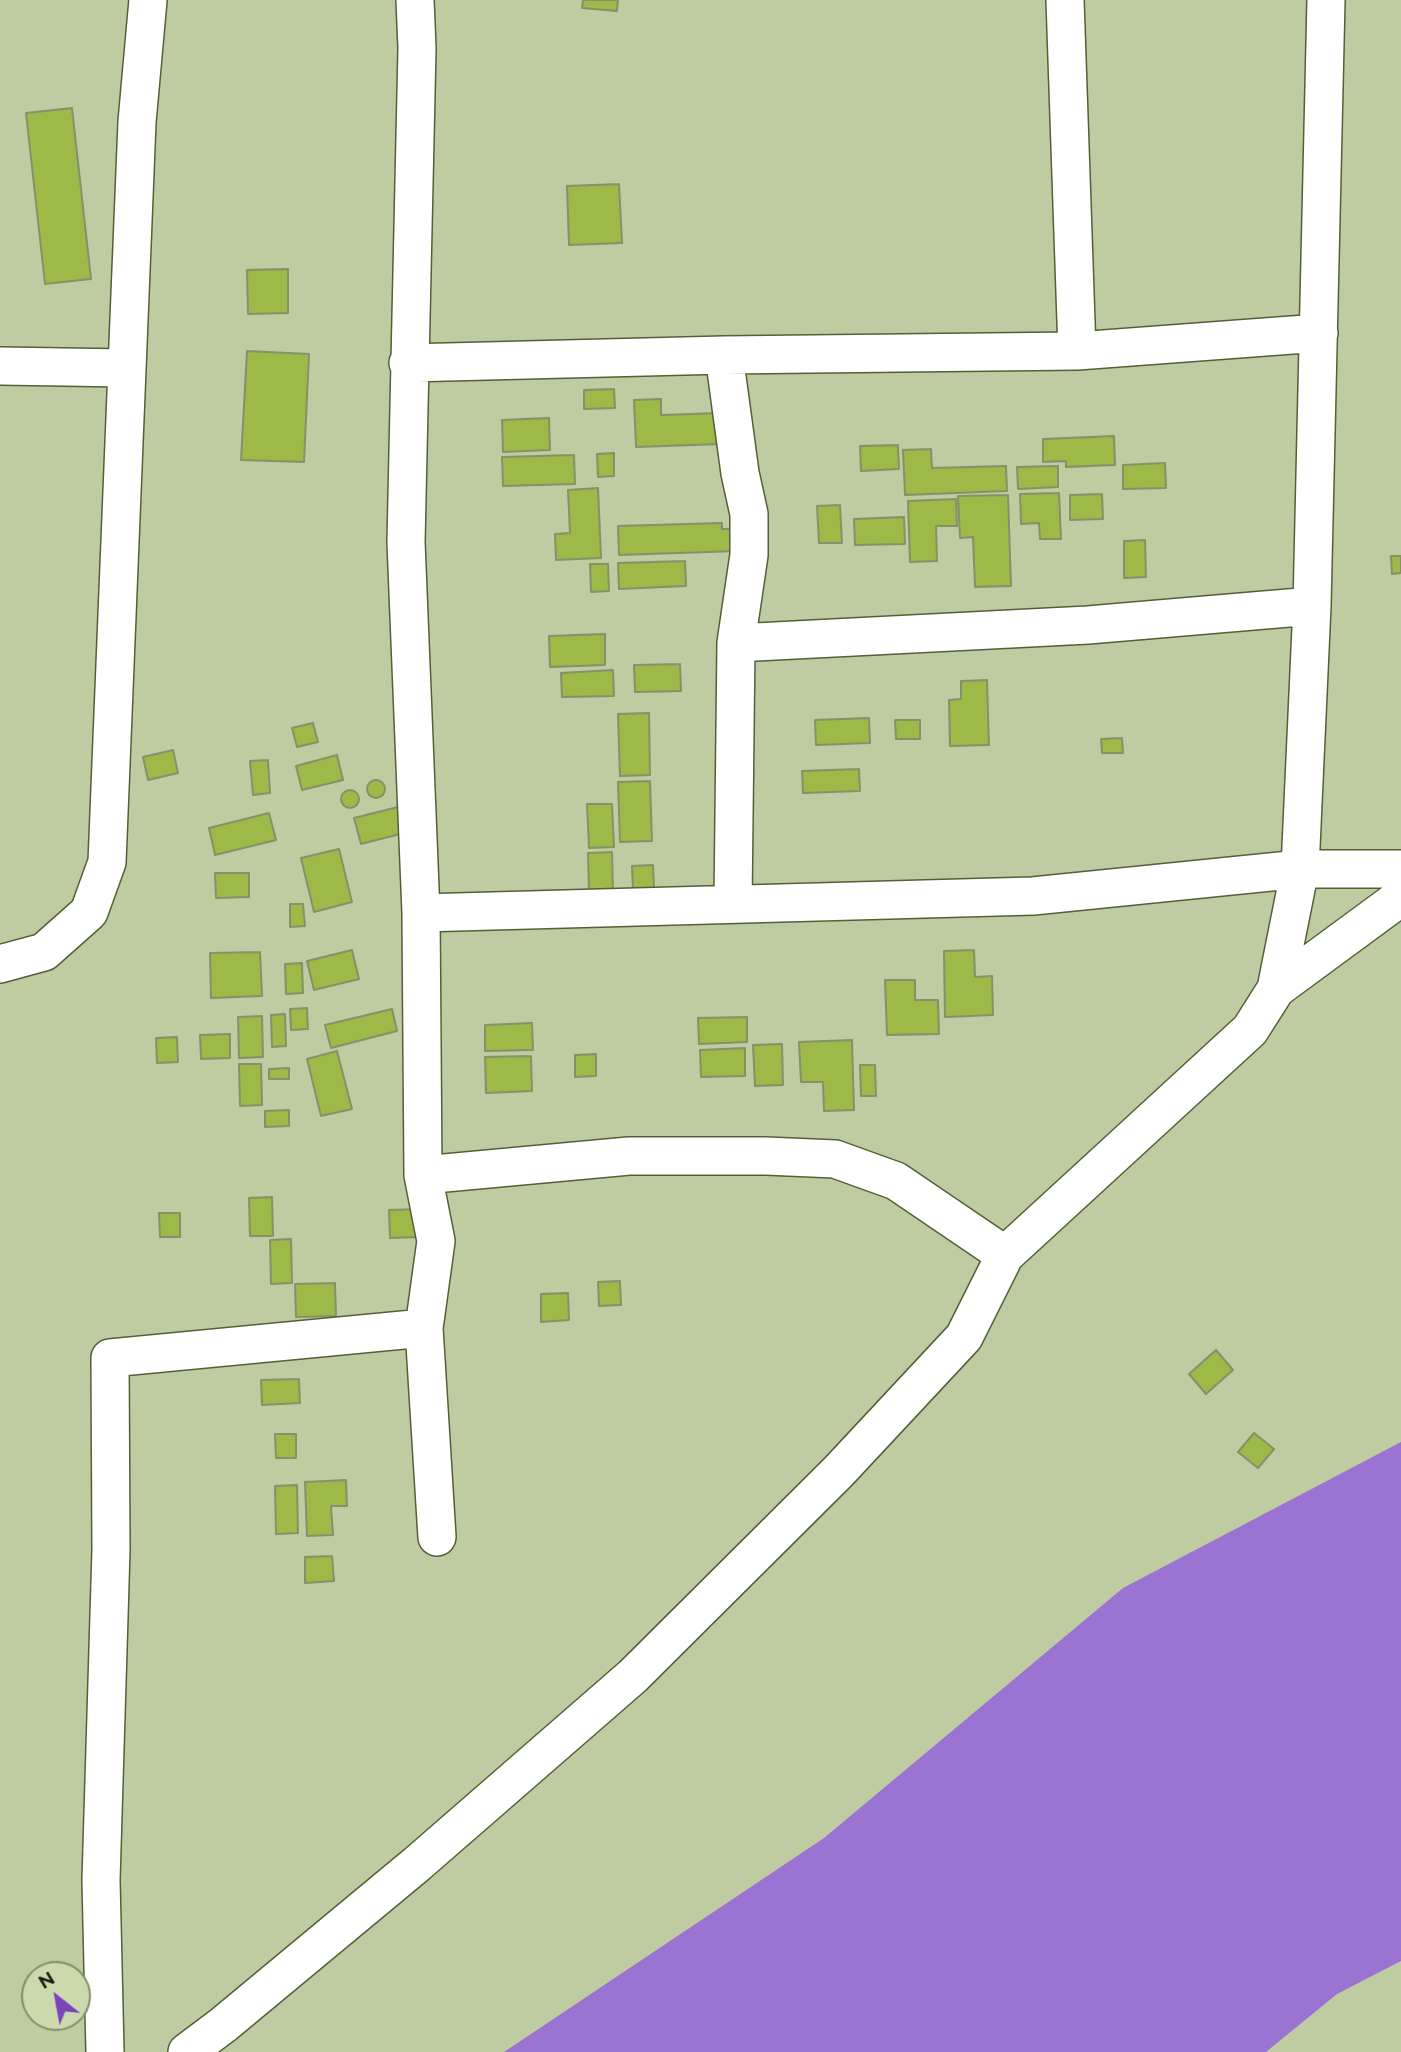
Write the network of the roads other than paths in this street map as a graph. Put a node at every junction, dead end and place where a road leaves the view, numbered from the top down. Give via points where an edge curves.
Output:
1 (148, 0) edge
2 (415, 0) edge
3 (1065, 0) edge
4 (1326, 0) edge
5 (1319, 334) junction
6 (1077, 351) junction
7 (724, 355) junction
8 (408, 363) junction
9 (0, 366) edge
10 (127, 368) junction
11 (1312, 606) junction
12 (736, 643) junction
13 (1300, 869) junction
14 (1401, 869) edge
15 (1401, 897) edge
16 (733, 903) junction
17 (421, 913) junction
18 (0, 964) edge
19 (1276, 989) junction
20 (423, 1175) junction
21 (1005, 1255) junction
22 (424, 1328) junction
23 (437, 1537) dead end
24 (105, 2052) edge
25 (187, 2052) edge

1 - 10 street via 137,122
2 - 8 street
3 - 6 street
4 - 5 street
5 - 6 street
5 - 11 street
6 - 7 street
7 - 8 street
7 - 12 street via 748,514 749,555
8 - 17 street via 406,542
9 - 10 street
10 - 18 street via 107,862 89,912 44,952
11 - 12 street via 1088,625
11 - 13 street
12 - 16 street
13 - 14 street
13 - 16 street via 1033,896
13 - 19 street
15 - 19 street
16 - 17 street
17 - 20 street
19 - 21 street via 1250,1030
20 - 21 street via 629,1156 835,1159 895,1181
20 - 22 street via 436,1241
21 - 25 street via 964,1337 839,1471 633,1676 417,1864
22 - 23 street
22 - 24 street via 110,1358 111,1550 101,1880

